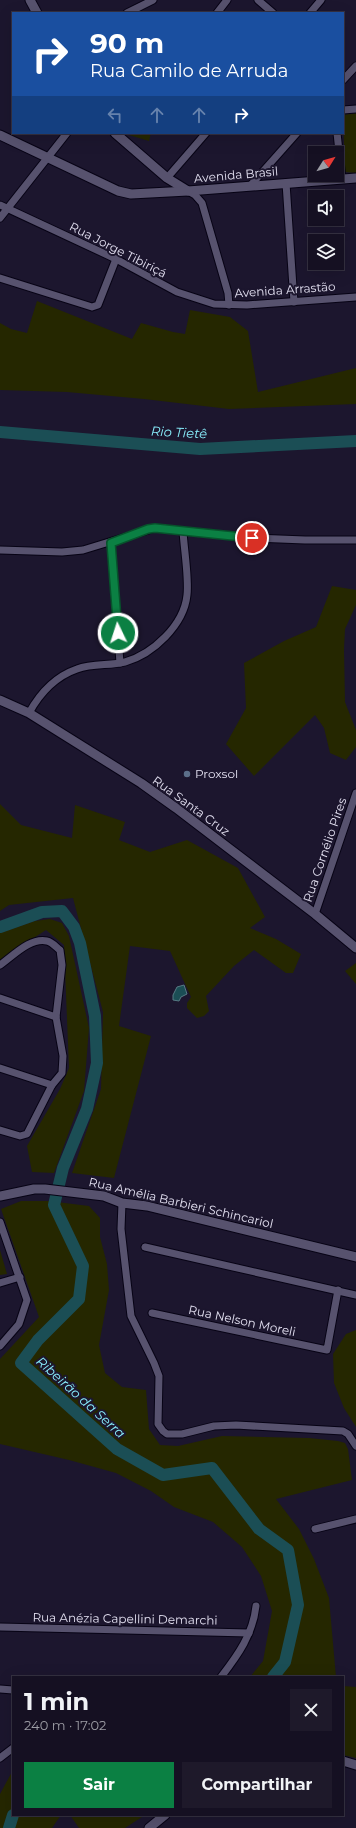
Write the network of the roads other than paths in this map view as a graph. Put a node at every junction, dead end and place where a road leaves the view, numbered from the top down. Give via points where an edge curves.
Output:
1 (30, 0) edge
2 (153, 0) edge
3 (227, 0) edge
4 (258, 0) edge
5 (321, 0) edge
6 (36, 12) edge
7 (129, 12) edge
8 (218, 12) edge
9 (272, 12) edge
10 (311, 12) edge
11 (356, 66) edge
12 (344, 77) edge
13 (356, 109) edge
14 (344, 110) edge
15 (66, 134) edge
16 (116, 134) edge
17 (205, 134) edge
18 (296, 134) edge
19 (337, 134) edge
20 (0, 136) edge
21 (338, 146) edge
22 (48, 159) junction
23 (167, 178) junction
24 (356, 178) edge
25 (344, 179) edge
26 (308, 181) edge
27 (286, 183) junction
28 (250, 186) junction
29 (188, 191) junction
30 (0, 205) edge
31 (8, 208) junction
32 (0, 218) edge
33 (116, 259) junction
34 (0, 278) edge
35 (356, 297) edge
36 (294, 302) junction
37 (229, 305) junction
38 (183, 531) junction
39 (356, 540) edge
40 (111, 543) junction
41 (0, 550) edge
42 (120, 662) junction
43 (0, 700) edge
44 (29, 713) junction
45 (356, 793) edge
46 (315, 914) junction
47 (356, 948) edge
48 (0, 965) edge
49 (0, 998) edge
50 (56, 1017) junction
51 (0, 1068) edge
52 (52, 1085) junction
53 (0, 1130) edge
54 (0, 1196) edge
55 (122, 1203) junction
56 (0, 1222) edge
57 (144, 1247) dead end
58 (356, 1257) edge
59 (20, 1277) junction
60 (0, 1283) edge
61 (338, 1290) junction
62 (356, 1295) edge
63 (152, 1313) dead end
64 (0, 1346) edge
65 (356, 1446) edge
66 (356, 1519) edge
67 (315, 1529) dead end
68 (256, 1606) dead end
69 (0, 1627) edge
70 (249, 1633) junction
71 (223, 1676) edge
72 (0, 1689) edge
73 (12, 1690) edge
74 (12, 1749) edge
75 (0, 1758) edge
76 (344, 1761) edge
77 (356, 1765) edge
78 (165, 1816) edge
79 (149, 1828) edge

1 - 6 street
2 - 7 street
3 - 8 street
4 - 9 street
5 - 10 street
11 - 12 street
13 - 14 street
15 - 22 street
16 - 23 street, Avenida Brasil
17 - 23 street
18 - 28 street
19 - 21 street
20 - 22 street
22 - 29 street via 130,194
22 - 31 street
23 - 29 street, Avenida Brasil
24 - 25 street, Avenida Brasil
26 - 27 street, Avenida Brasil
27 - 28 street, Avenida Brasil
27 - 36 street
28 - 29 street, Avenida Brasil
29 - 37 street, Avenida Arrastão via 202,203 228,293
30 - 31 street, Rua Jorge Tibiriçá
31 - 32 street
31 - 33 street, Rua Jorge Tibiriçá
33 - 34 street via 98,305 88,307
33 - 37 street, Rua Jorge Tibiriçá via 177,292 214,304
35 - 36 street, Avenida Arrastão
36 - 37 street, Avenida Arrastão
38 - 39 street via 259,538
38 - 40 street via 148,529
38 - 42 street via 187,595 181,615 152,649 137,658
40 - 41 street via 62,552
40 - 42 street
42 - 44 street via 88,666 63,675 37,698
43 - 44 street, Rua Santa Cruz
44 - 46 street, Rua Santa Cruz via 176,808
45 - 46 street, Rua Cornélio Pires
46 - 47 street, Rua Santa Cruz
48 - 50 street via 37,942 47,941 60,950 62,965
49 - 50 street
50 - 52 street via 63,1056 62,1073
51 - 52 street
52 - 53 street via 28,1134 20,1136
54 - 55 street, Rua Amélia Barbieri Schincariol via 34,1188 104,1196
55 - 58 street, Rua Amélia Barbieri Schincariol via 147,1206
55 - 65 street via 121,1229 131,1316 159,1376 158,1424 163,1431 167,1434 182,1434 214,1426 236,1425 343,1431
56 - 59 street
57 - 61 street
59 - 60 street
59 - 64 street via 27,1300 24,1313 19,1324
61 - 62 street
61 - 63 street, Rua Nelson Moreli via 327,1350
66 - 67 street
68 - 70 street
69 - 70 street, Rua Anézia Capellini Demarchi
70 - 71 street via 242,1650
72 - 73 street
74 - 75 street
76 - 77 street
78 - 79 street

